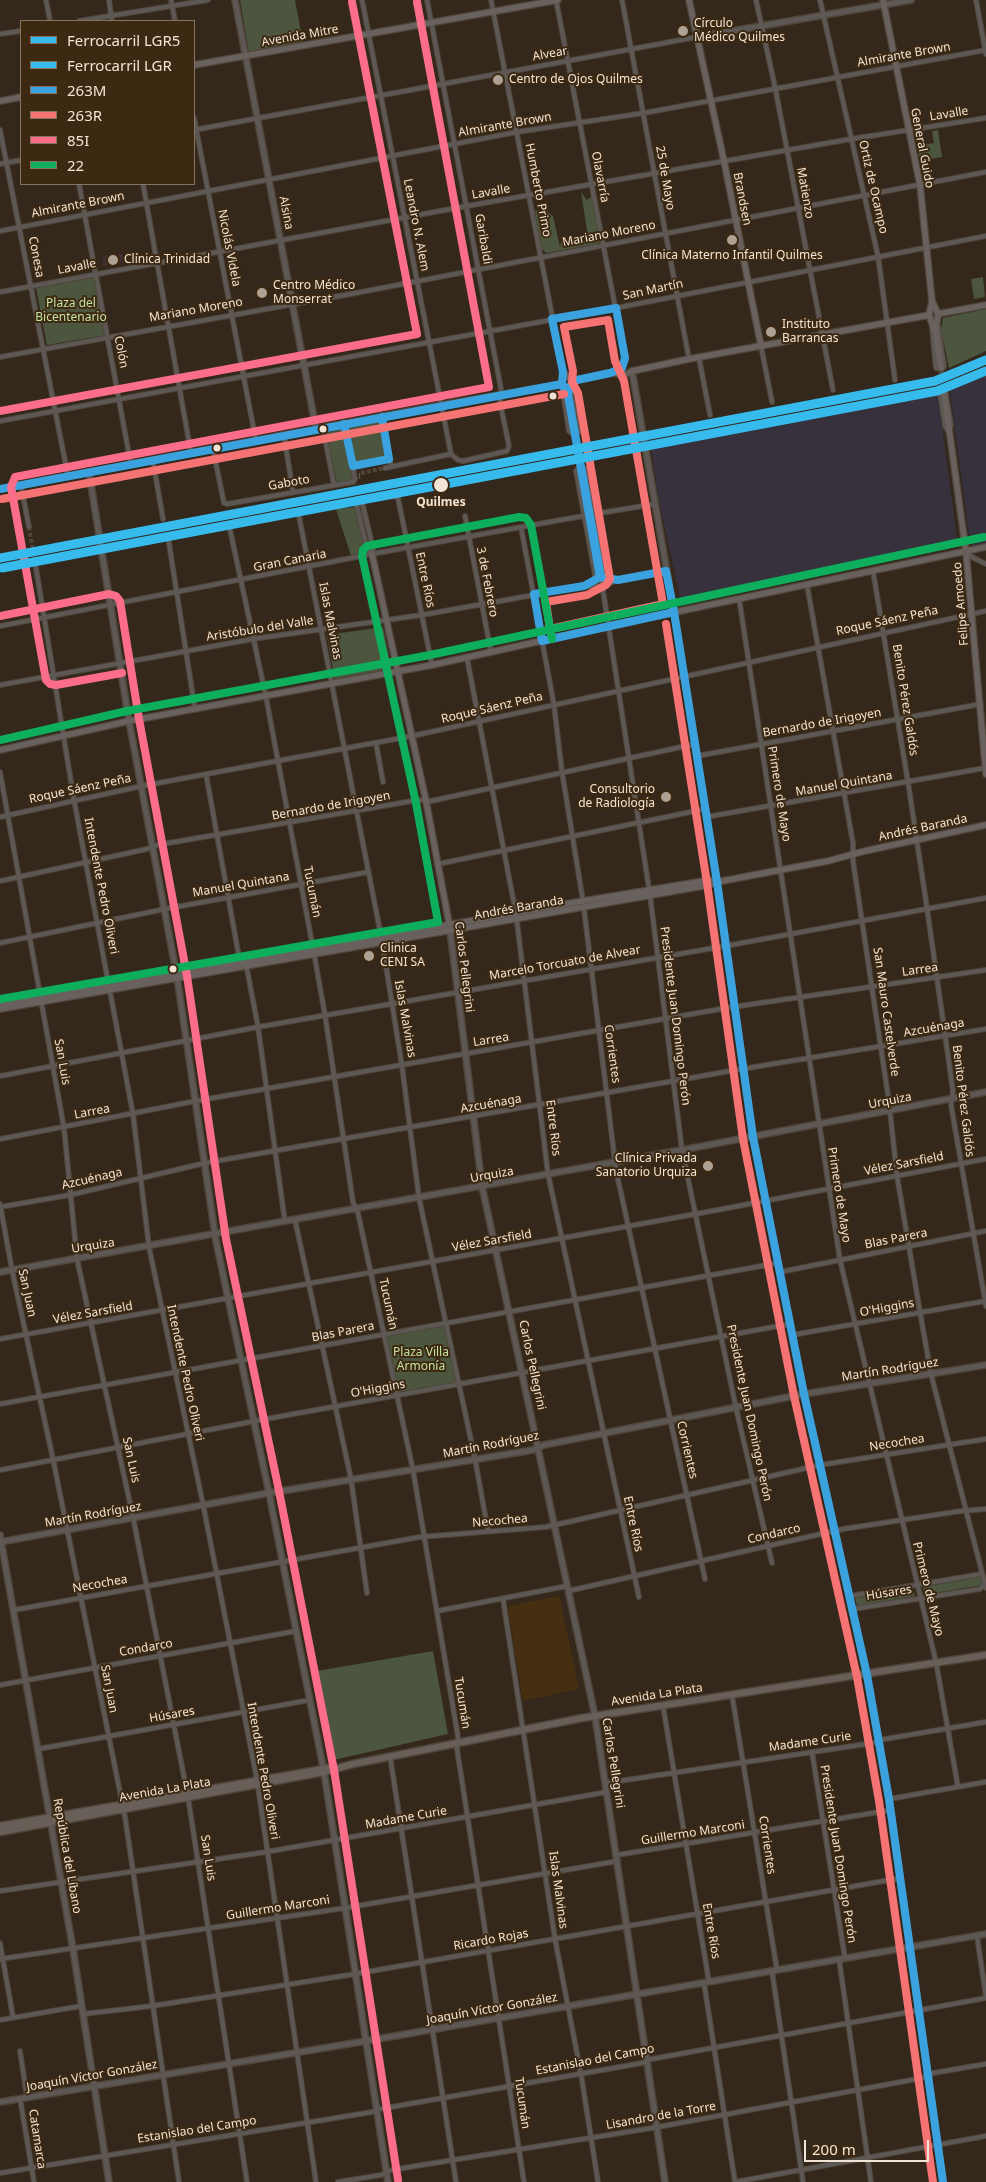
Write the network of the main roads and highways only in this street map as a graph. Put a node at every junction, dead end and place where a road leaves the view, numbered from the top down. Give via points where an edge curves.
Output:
1 (557, 0) edge
2 (689, 0) edge
3 (883, 2) edge
4 (195, 65) edge
5 (20, 97) edge
6 (0, 101) edge
7 (932, 301) junction
8 (986, 305) edge
9 (938, 314) junction
10 (929, 316) junction
11 (934, 322) junction
12 (761, 346) junction
13 (941, 368) tunnel mouth
14 (632, 371) junction
15 (610, 373) junction
16 (575, 382) junction
17 (562, 384) junction
18 (944, 392) tunnel mouth
19 (0, 489) edge
20 (986, 548) edge
21 (966, 552) junction
22 (372, 554) road end
23 (674, 612) junction
24 (397, 673) junction
25 (983, 693) edge
26 (984, 729) edge
27 (0, 750) edge
28 (986, 766) edge
29 (986, 774) edge
30 (986, 825) edge
31 (717, 882) junction
32 (450, 928) junction
33 (41, 999) junction
34 (0, 1004) edge
35 (0, 1009) edge
36 (986, 1655) edge
37 (867, 1674) junction
38 (50, 1820) junction
39 (0, 1826) edge
40 (0, 1832) edge
41 (943, 2182) edge

1 - 4 main road, Avenida Mitre
2 - 12 main road, Brandsen
3 - 7 main road, General Guido via 920,185
5 - 6 main road
7 - 9 main road, General Guido
7 - 10 main road, General Guido
8 - 9 main road
9 - 11 main road
10 - 11 main road
10 - 12 main road
11 - 13 main road
12 - 14 main road
14 - 15 main road via 627,374
14 - 15 main road, Olavarría via 625,358 621,369
15 - 16 main road
16 - 17 main road, Humberto Primo via 563,372
16 - 17 main road via 568,397
17 - 19 main road
18 - 21 main road, Felipe Amoedo
20 - 21 main road
21 - 23 main road
21 - 25 main road, Felipe Amoedo
22 - 24 main road, Carlos Pellegrini
23 - 24 main road
23 - 31 main road
24 - 27 main road via 129,721
24 - 32 main road, Carlos Pellegrini
25 - 26 main road, Felipe Amoedo via 980,704
26 - 28 main road, Felipe Amoedo
28 - 29 main road, Felipe Amoedo
30 - 31 main road, Andrés Baranda
31 - 32 main road, Andrés Baranda via 710,880
31 - 37 main road via 753,1137 804,1394
32 - 33 main road, Andrés Baranda
33 - 34 main road, Andrés Baranda
33 - 35 main road, Andrés Baranda
36 - 37 main road, Avenida La Plata
37 - 38 main road, Avenida La Plata via 595,1716
37 - 41 main road via 891,1810
38 - 39 main road, Avenida La Plata
38 - 40 main road, Avenida La Plata

